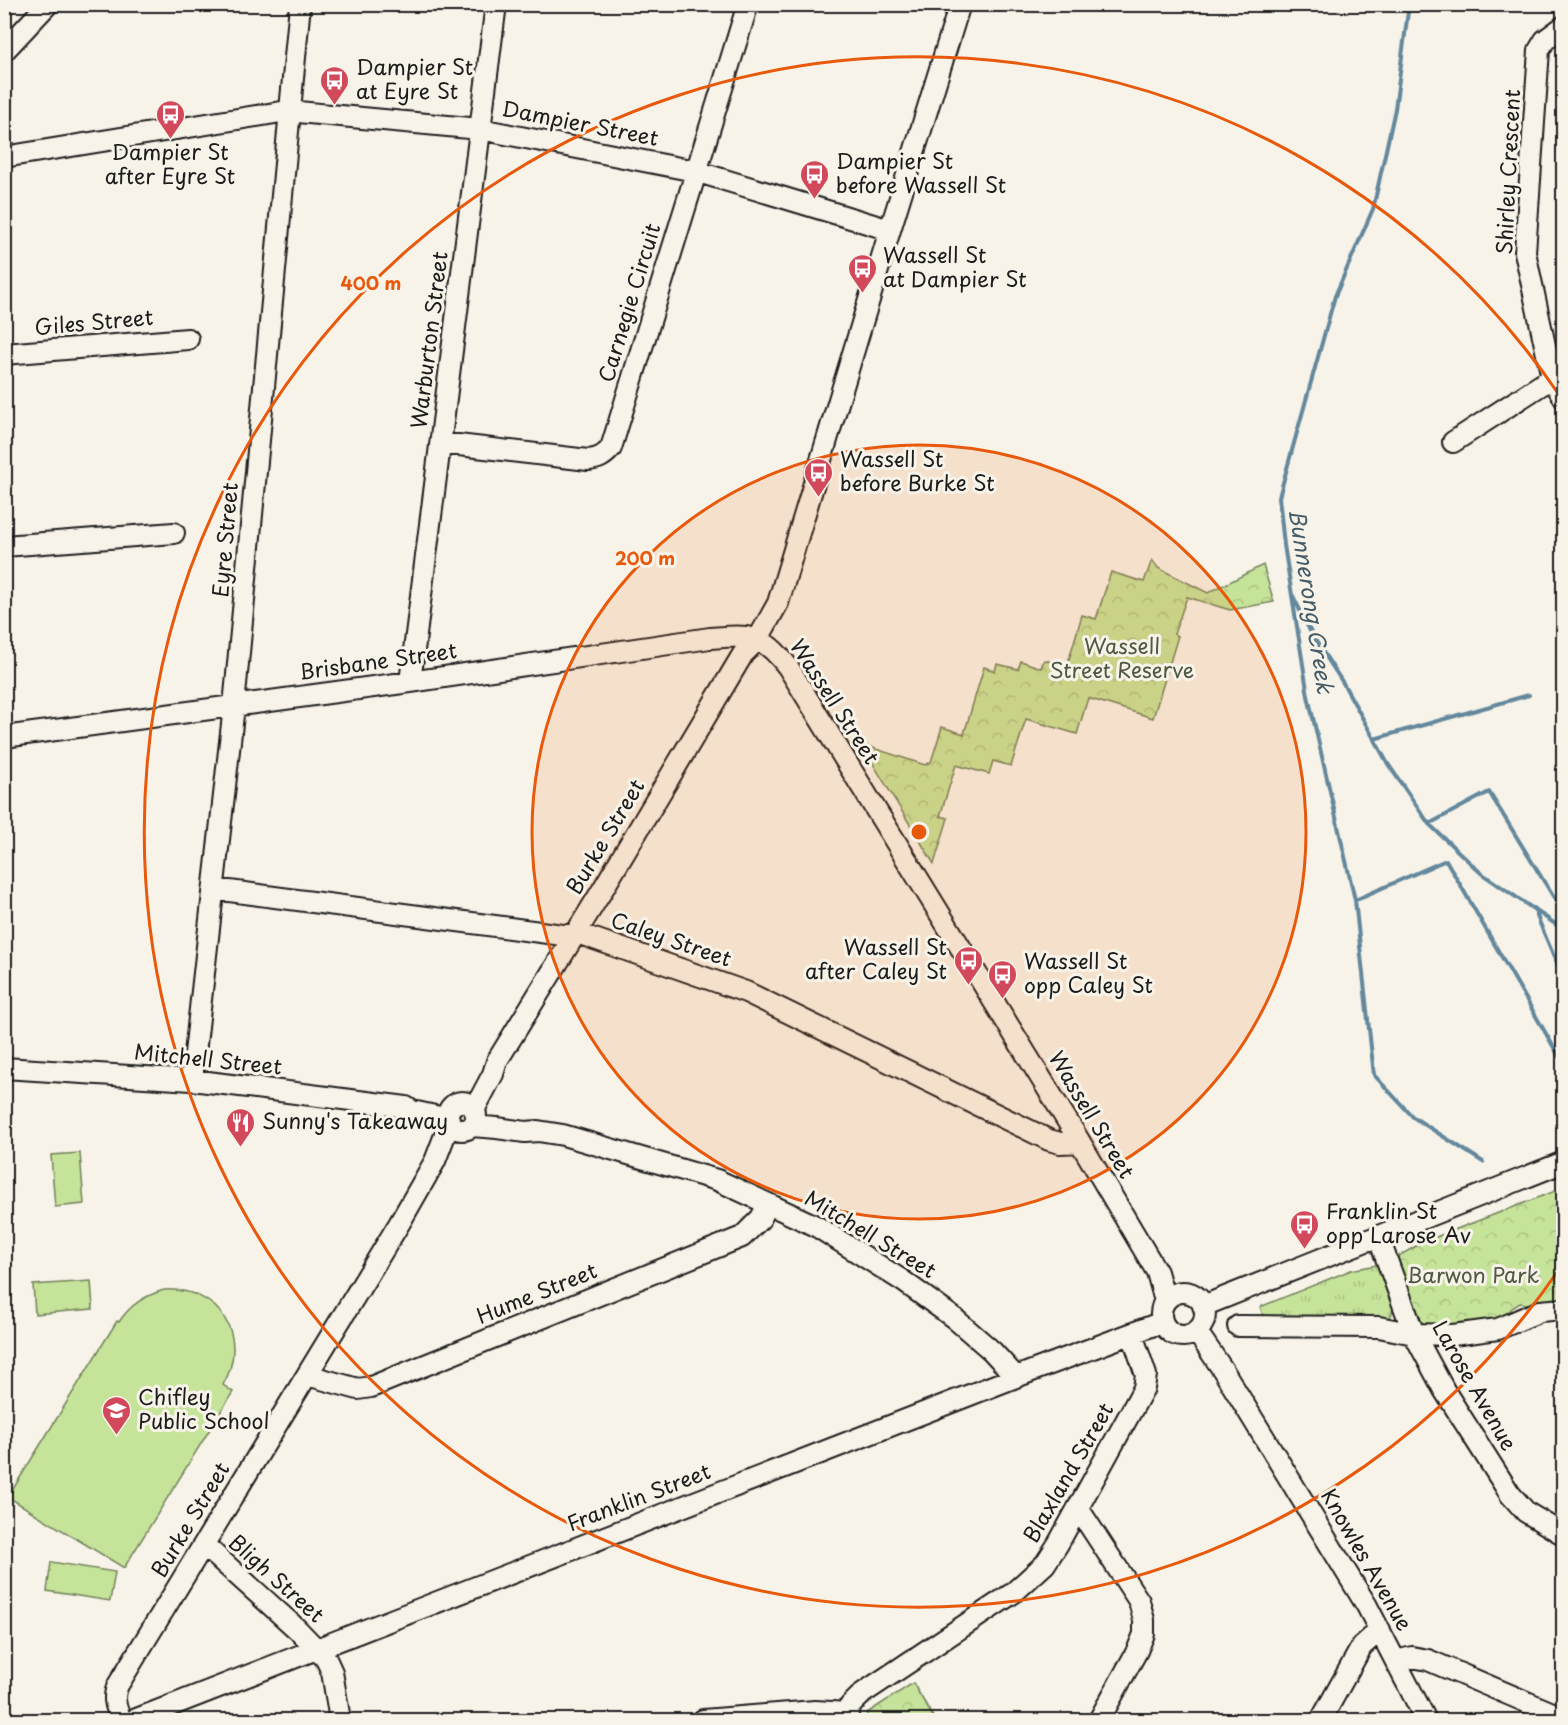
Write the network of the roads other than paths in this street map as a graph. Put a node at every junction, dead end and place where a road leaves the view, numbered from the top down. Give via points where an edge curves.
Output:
1 (48, 4) edge
2 (300, 4) edge
3 (496, 4) edge
4 (747, 4) edge
5 (960, 4) edge
6 (1563, 26) edge
7 (4, 51) edge
8 (291, 112) junction
9 (480, 129) junction
10 (4, 157) edge
11 (695, 171) junction
12 (890, 230) junction
13 (188, 339) dead end
14 (4, 354) edge
15 (1558, 374) edge
16 (1563, 398) edge
17 (1453, 442) dead end
18 (441, 443) junction
19 (174, 533) dead end
20 (4, 546) edge
21 (758, 639) junction
22 (410, 682) junction
23 (234, 706) junction
24 (4, 737) edge
25 (214, 889) junction
26 (575, 934) junction
27 (4, 1068) edge
28 (192, 1080) junction
29 (462, 1116) junction
30 (1080, 1142) junction
31 (1563, 1162) edge
32 (768, 1204) junction
33 (1378, 1236) junction
34 (1173, 1297) junction
35 (1203, 1306) junction
36 (1563, 1310) edge
37 (1162, 1322) junction
38 (1238, 1326) dead end
39 (1197, 1332) junction
40 (1132, 1334) junction
41 (1414, 1334) junction
42 (307, 1375) junction
43 (1016, 1377) junction
44 (1078, 1508) junction
45 (1563, 1535) edge
46 (204, 1545) junction
47 (1380, 1630) junction
48 (316, 1649) junction
49 (1397, 1661) junction
50 (847, 1717) edge
51 (1563, 1718) edge
52 (121, 1720) edge
53 (134, 1720) edge
54 (340, 1720) edge
55 (703, 1720) edge
56 (1099, 1720) edge
57 (1321, 1720) edge
58 (1426, 1720) edge

1 - 7 street
2 - 8 street, Eyre Street
3 - 9 street, Warburton Street
4 - 11 street, Carnegie Circuit
5 - 12 street, Wassell Street
6 - 15 street, Shirley Crescent via 1539,50 1525,252
8 - 9 street, Dampier Street
8 - 10 street, Dampier Street
8 - 23 street, Eyre Street
9 - 11 street, Dampier Street
9 - 18 street, Warburton Street
11 - 12 street, Dampier Street
11 - 18 street, Carnegie Circuit via 617,430 605,455 588,460
12 - 21 street, Wassell Street via 778,603
13 - 14 street, Giles Street
15 - 16 street, Shirley Crescent
15 - 17 street
18 - 22 street, Warburton Street
19 - 20 street
21 - 22 street, Brisbane Street via 710,638
21 - 26 street, Burke Street via 743,654
21 - 30 street, Wassell Street via 774,649 788,667
22 - 23 street, Brisbane Street
23 - 24 street, Brisbane Street
23 - 25 street, Eyre Street
25 - 26 street, Caley Street
25 - 28 street, Eyre Street
26 - 29 street, Burke Street via 497,1061 486,1071
26 - 30 street, Caley Street via 734,987 1049,1140
27 - 28 street, Mitchell Street
28 - 29 street, Mitchell Street via 405,1107 414,1103
29 - 32 street, Mitchell Street via 527,1125 563,1135 717,1180
29 - 42 street, Burke Street
30 - 34 street, Wassell Street via 1157,1272 1169,1280
31 - 33 street
32 - 42 street, Hume Street via 761,1218 742,1237 371,1387 358,1389
32 - 43 street, Mitchell Street via 816,1226 903,1281 954,1318
33 - 35 street
33 - 41 street, Larose Avenue
34 - 35 street via 1195,1296
34 - 37 street via 1160,1313
35 - 39 street via 1204,1323
36 - 41 street via 1540,1311 1498,1329 1453,1335
37 - 39 street via 1177,1336
37 - 40 street, Franklin Street
38 - 41 street via 1379,1327
39 - 47 street, Knowles Avenue
40 - 43 street, Franklin Street
40 - 44 street, Blaxland Street via 1146,1382
41 - 45 street, Larose Avenue via 1444,1390 1510,1494 1526,1512
42 - 46 street, Burke Street
43 - 48 street, Franklin Street
44 - 50 street, Blaxland Street via 1045,1564 1013,1593 863,1693 850,1706
44 - 56 street via 1139,1601 1144,1620 1144,1634 1137,1651
46 - 48 street, Bligh Street
46 - 52 street, Burke Street via 118,1685 114,1694
47 - 49 street, Knowles Avenue
47 - 57 street via 1362,1646
48 - 53 street, Franklin Street
48 - 54 street, Bligh Street via 332,1672
49 - 51 street, Knowles Avenue via 1412,1657 1428,1660
49 - 58 street
50 - 55 street via 815,1712

